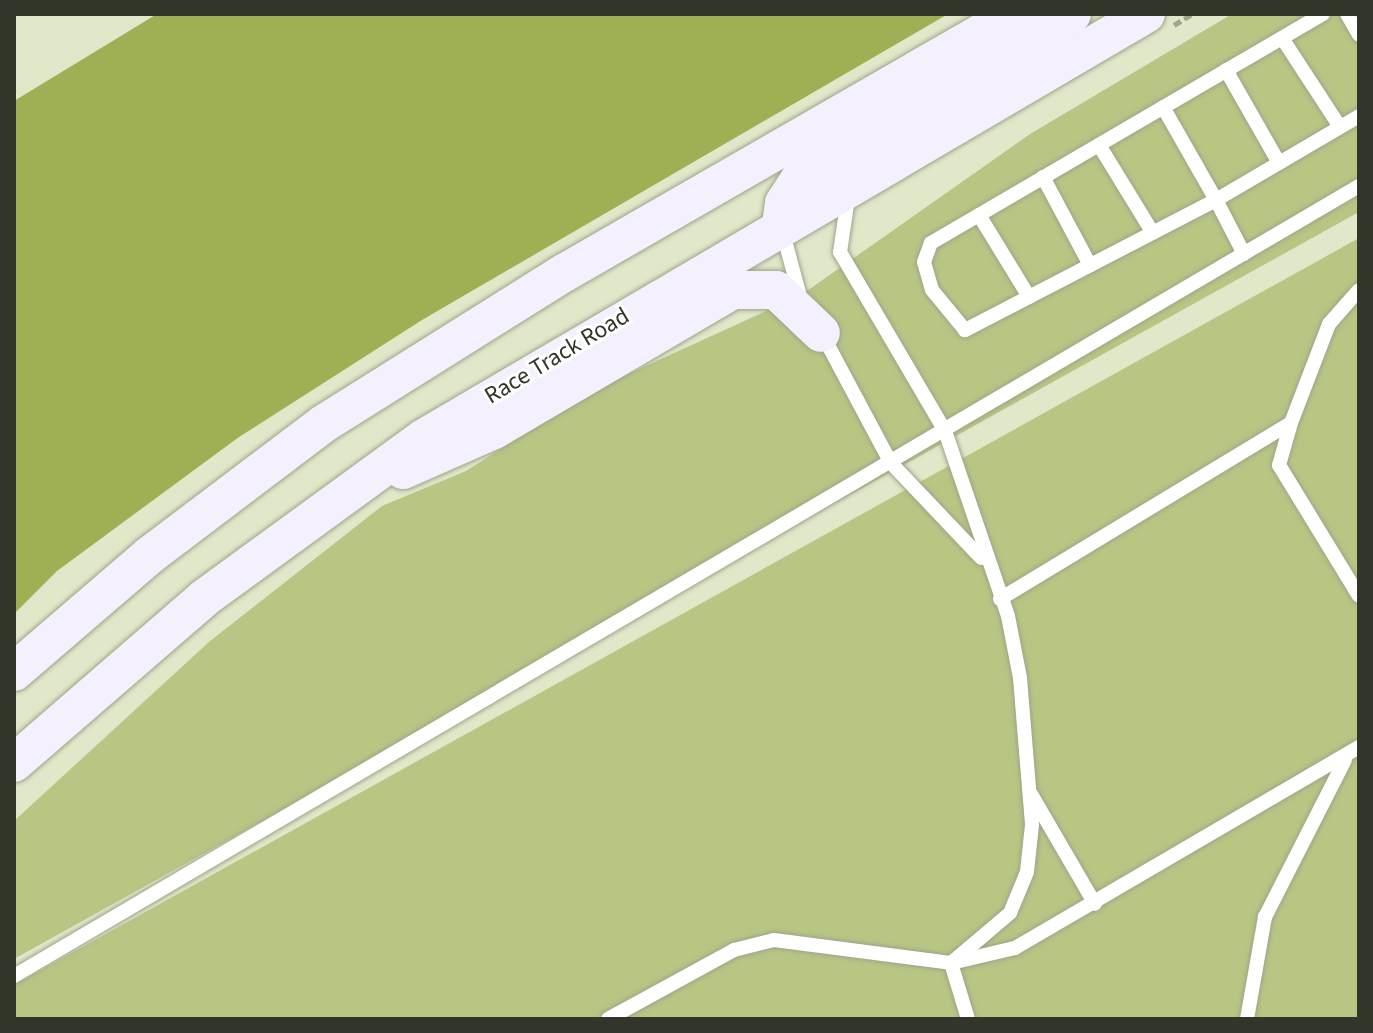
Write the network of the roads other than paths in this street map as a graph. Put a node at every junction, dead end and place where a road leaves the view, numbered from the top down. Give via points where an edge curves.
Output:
1 (1014, 14) edge
2 (1072, 14) edge
3 (1146, 14) edge
4 (1323, 14) edge
5 (1347, 14) edge
6 (1359, 35) edge
7 (1282, 38) junction
8 (1226, 70) junction
9 (1163, 107) junction
10 (1359, 116) edge
11 (1340, 127) junction
12 (1099, 145) junction
13 (1279, 163) junction
14 (1043, 177) junction
15 (854, 183) junction
16 (1359, 186) edge
17 (1216, 200) junction
18 (979, 215) junction
19 (781, 225) junction
20 (1153, 233) junction
21 (1244, 254) junction
22 (1090, 265) junction
23 (1359, 290) edge
24 (1029, 297) junction
25 (821, 333) junction
26 (1291, 423) junction
27 (945, 431) junction
28 (891, 463) junction
29 (354, 485) junction
30 (985, 563) junction
31 (1359, 596) edge
32 (1000, 599) junction
33 (14, 672) edge
34 (1359, 747) edge
35 (1346, 757) junction
36 (14, 763) edge
37 (1029, 790) junction
38 (1095, 904) junction
39 (951, 963) junction
40 (14, 976) edge
41 (608, 1019) edge
42 (968, 1019) edge
43 (1247, 1019) edge

1 - 33 main road via 564,273 336,415 150,555
2 - 19 main road via 801,177 784,203
3 - 15 main road, Race Track Road
4 - 7 lane
5 - 6 lane
7 - 8 lane
7 - 11 lane
8 - 9 lane
8 - 13 lane
9 - 12 lane
9 - 17 lane
10 - 11 lane
11 - 13 lane
12 - 14 lane
12 - 20 lane
13 - 17 lane
14 - 18 lane
14 - 22 lane
15 - 19 main road, Race Track Road
15 - 27 lane via 840,217 840,252
16 - 21 lane
17 - 20 lane
17 - 21 lane
18 - 24 lane
18 - 24 lane via 931,243 924,262 932,290 965,330
19 - 25 lane via 792,280
19 - 29 main road, Race Track Road via 516,379
20 - 22 lane
21 - 27 lane
22 - 24 lane
23 - 26 lane via 1329,324
25 - 28 lane
25 - 29 main road via 776,290 733,290 461,448
26 - 31 lane via 1279,465
26 - 32 lane
27 - 28 lane
27 - 30 lane
28 - 30 lane
28 - 40 lane
29 - 36 main road, Race Track Road via 191,609
30 - 32 lane
32 - 37 lane via 1020,678
34 - 35 lane
35 - 38 lane
35 - 43 lane via 1265,917
37 - 38 lane
37 - 39 lane via 1027,872 1010,913
38 - 39 lane via 1015,948
39 - 41 lane via 774,940 734,950
39 - 42 lane

